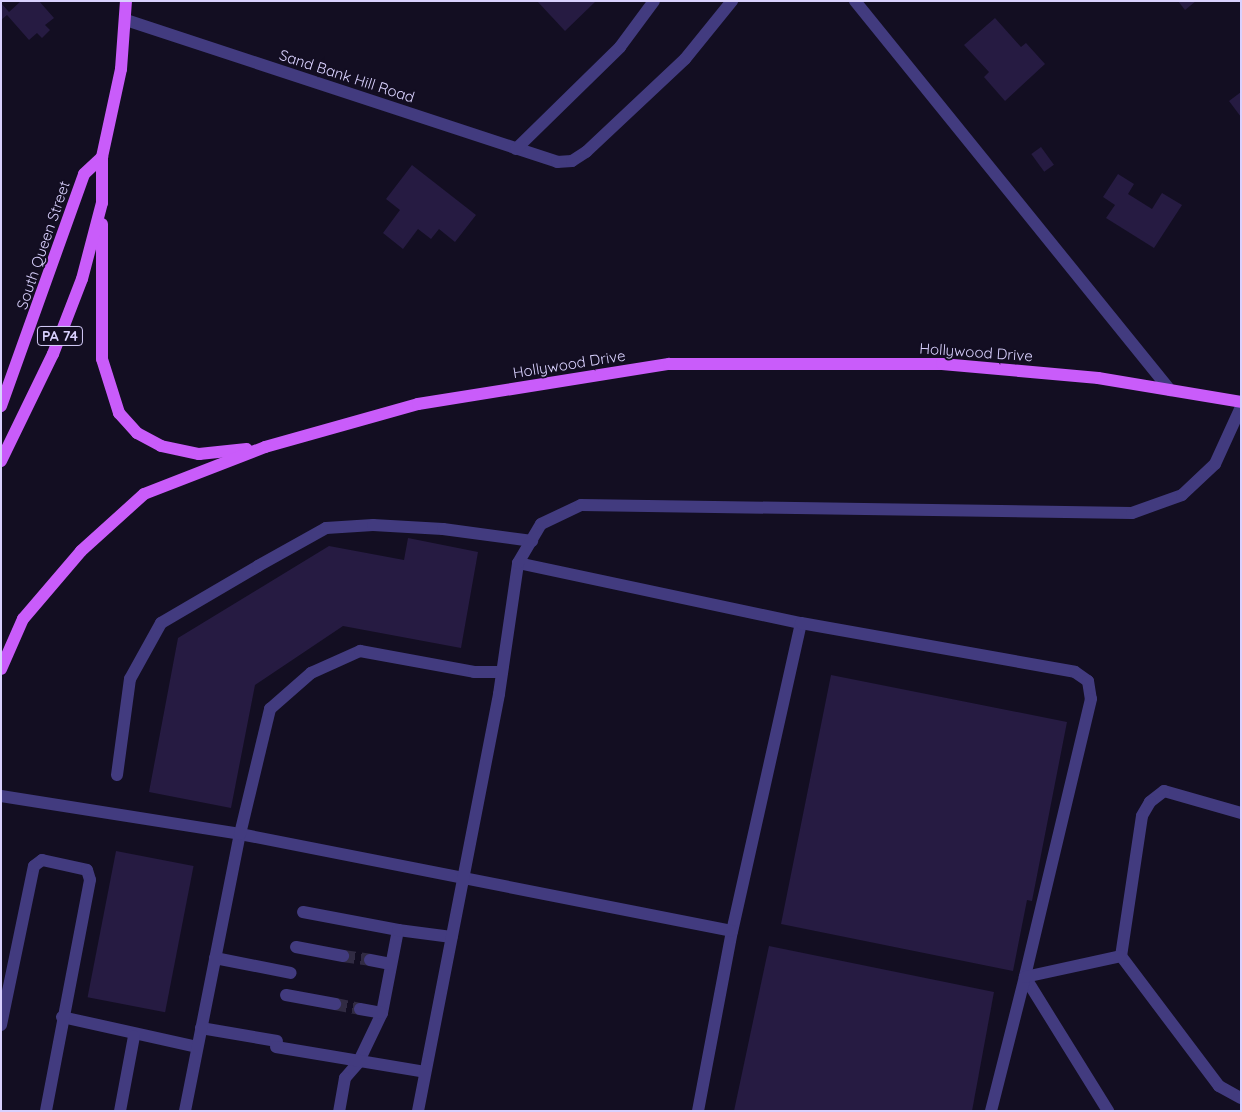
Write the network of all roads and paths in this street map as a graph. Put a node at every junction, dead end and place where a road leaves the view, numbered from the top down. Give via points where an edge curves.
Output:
1 (126, 1) edge
2 (654, 1) edge
3 (732, 1) edge
4 (855, 1) edge
5 (126, 20) junction
6 (516, 149) junction
7 (102, 157) junction
8 (102, 203) junction
9 (1170, 390) junction
10 (1241, 402) edge
11 (1, 406) edge
12 (1241, 407) edge
13 (265, 447) junction
14 (1, 461) edge
15 (532, 541) junction
16 (518, 563) junction
17 (801, 623) junction
18 (1, 669) edge
19 (502, 672) junction
20 (117, 774) dead end
21 (1, 796) edge
22 (1241, 813) edge
23 (240, 834) junction
24 (463, 880) junction
25 (303, 912) dead end
26 (398, 930) junction
27 (732, 931) junction
28 (452, 937) junction
29 (296, 947) dead end
30 (343, 956) tunnel mouth
31 (1121, 956) junction
32 (215, 958) junction
33 (370, 960) tunnel mouth
34 (391, 964) junction
35 (291, 973) dead end
36 (1025, 977) junction
37 (286, 995) dead end
38 (335, 1004) tunnel mouth
39 (360, 1009) tunnel mouth
40 (382, 1013) junction
41 (62, 1017) junction
42 (1, 1025) edge
43 (201, 1028) junction
44 (134, 1036) junction
45 (197, 1047) junction
46 (358, 1064) junction
47 (425, 1072) junction
48 (1241, 1098) edge
49 (46, 1111) edge
50 (120, 1111) edge
51 (185, 1111) edge
52 (339, 1111) edge
53 (418, 1111) edge
54 (698, 1111) edge
55 (991, 1111) edge
56 (1108, 1111) edge

1 - 5 main road, PA 74
2 - 6 street via 620,47
3 - 6 street, Sand Bank Hill Road via 686,59 586,152 572,161 557,162
4 - 9 street
5 - 6 street, Sand Bank Hill Road
5 - 7 main road, PA 74
7 - 8 main road, PA 74
7 - 11 main road, South Queen Street / PA 74 via 84,174
8 - 13 main road via 100,340 106,382 119,412 137,433 176,451 199,454
8 - 14 main road, PA 74 via 82,279 53,354
9 - 10 main road, Hollywood Drive
9 - 13 main road, Hollywood Drive via 1098,378 942,364 669,364 418,404
12 - 15 street via 1215,464 1182,495 1132,513 581,505 541,524
13 - 18 main road, Hollywood Drive via 144,494 81,552 24,619
15 - 16 street
15 - 20 street via 373,525 326,528 317,533 160,623 130,679
16 - 17 street
16 - 19 street
17 - 27 street
17 - 36 street via 1075,672 1088,681 1091,698
19 - 23 street via 474,672 360,652 311,673 270,709
19 - 24 street
21 - 23 street
22 - 31 street via 1164,791 1150,802 1142,816
23 - 24 street
23 - 32 street
24 - 27 street
24 - 28 street
25 - 26 street
26 - 28 street
26 - 34 street
27 - 54 street
28 - 47 street
29 - 30 street
31 - 36 street
31 - 48 street via 1219,1086
32 - 35 street
32 - 43 street
33 - 34 street
34 - 40 street
36 - 55 street
36 - 56 street
37 - 38 street
39 - 40 street
40 - 46 street
41 - 42 street via 90,880 87,870 42,860 34,866
41 - 44 street
41 - 49 street
43 - 45 street
43 - 46 street
44 - 45 street
44 - 50 street
45 - 51 street
46 - 47 street
46 - 52 street via 345,1078
47 - 53 street

